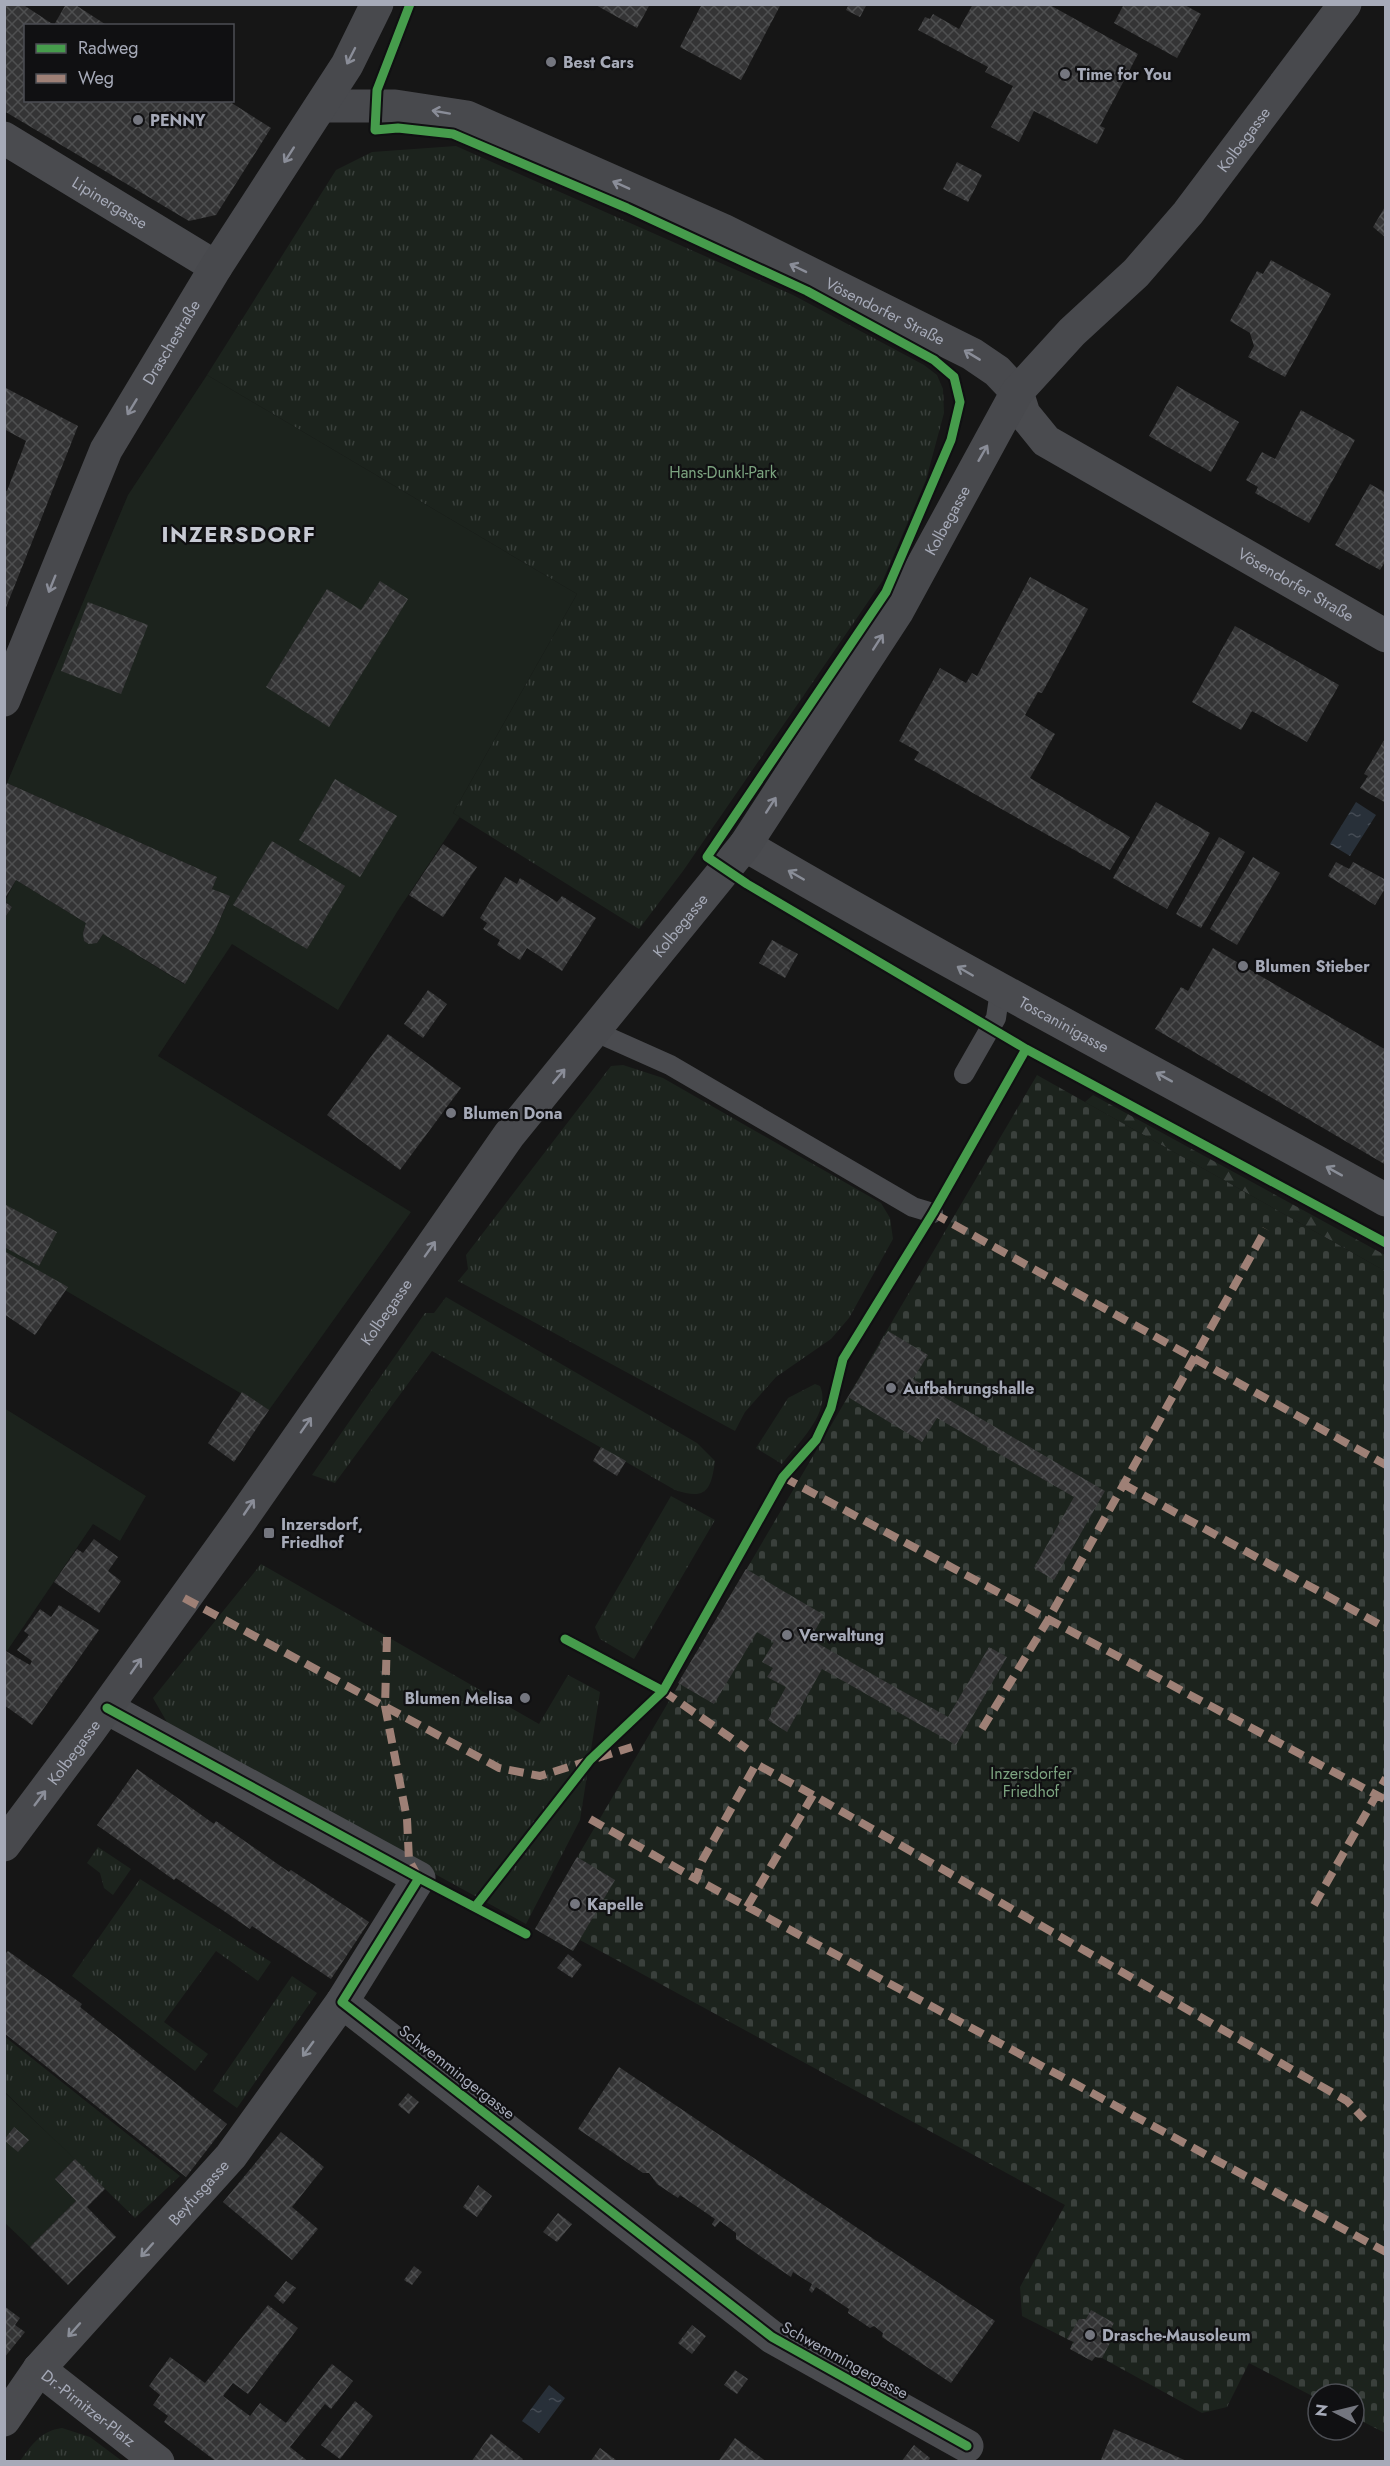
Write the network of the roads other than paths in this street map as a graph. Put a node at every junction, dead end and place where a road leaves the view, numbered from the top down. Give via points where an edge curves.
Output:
1 (377, 4) edge
2 (1345, 4) edge
3 (321, 106) junction
4 (4, 138) edge
5 (216, 267) junction
6 (1017, 392) junction
7 (1386, 636) edge
8 (4, 700) edge
9 (745, 845) junction
10 (1000, 991) junction
11 (596, 1032) junction
12 (964, 1074) dead end
13 (1386, 1200) edge
14 (933, 1213) dead end
15 (106, 1708) junction
16 (5, 1844) edge
17 (342, 2002) junction
18 (39, 2369) junction
19 (4, 2420) edge
20 (967, 2446) dead end
21 (158, 2462) edge

1 -> 3 main road, Draschestraße via 347,65
2 - 6 main road, Kolbegasse via 1188,213 1136,273 1072,332
3 -> 5 main road, Draschestraße
6 -> 3 main road, Vösendorfer Straße via 997,371 962,349 723,230 467,117 395,106
4 - 5 street, Lipinergasse
5 -> 8 main road, Draschestraße via 106,450
6 - 7 street, Vösendorfer Straße via 1024,414 1046,441
9 -> 6 main road, Kolbegasse via 897,612
10 -> 9 street, Toscaninigasse
9 - 11 main road, Kolbegasse
10 - 12 lane via 996,1018
13 -> 10 street, Toscaninigasse
11 - 14 lane via 670,1065 913,1207
15 -> 11 main road, Kolbegasse via 509,1135
16 -> 15 main road, Kolbegasse
15 - 17 street via 419,1878
17 -> 18 street, Beyfusgasse via 231,2156
17 - 20 street, Schwemmingergasse via 772,2337
18 - 19 street, Dr.-Pirnitzer-Platz
18 - 21 street, Dr.-Pirnitzer-Platz

